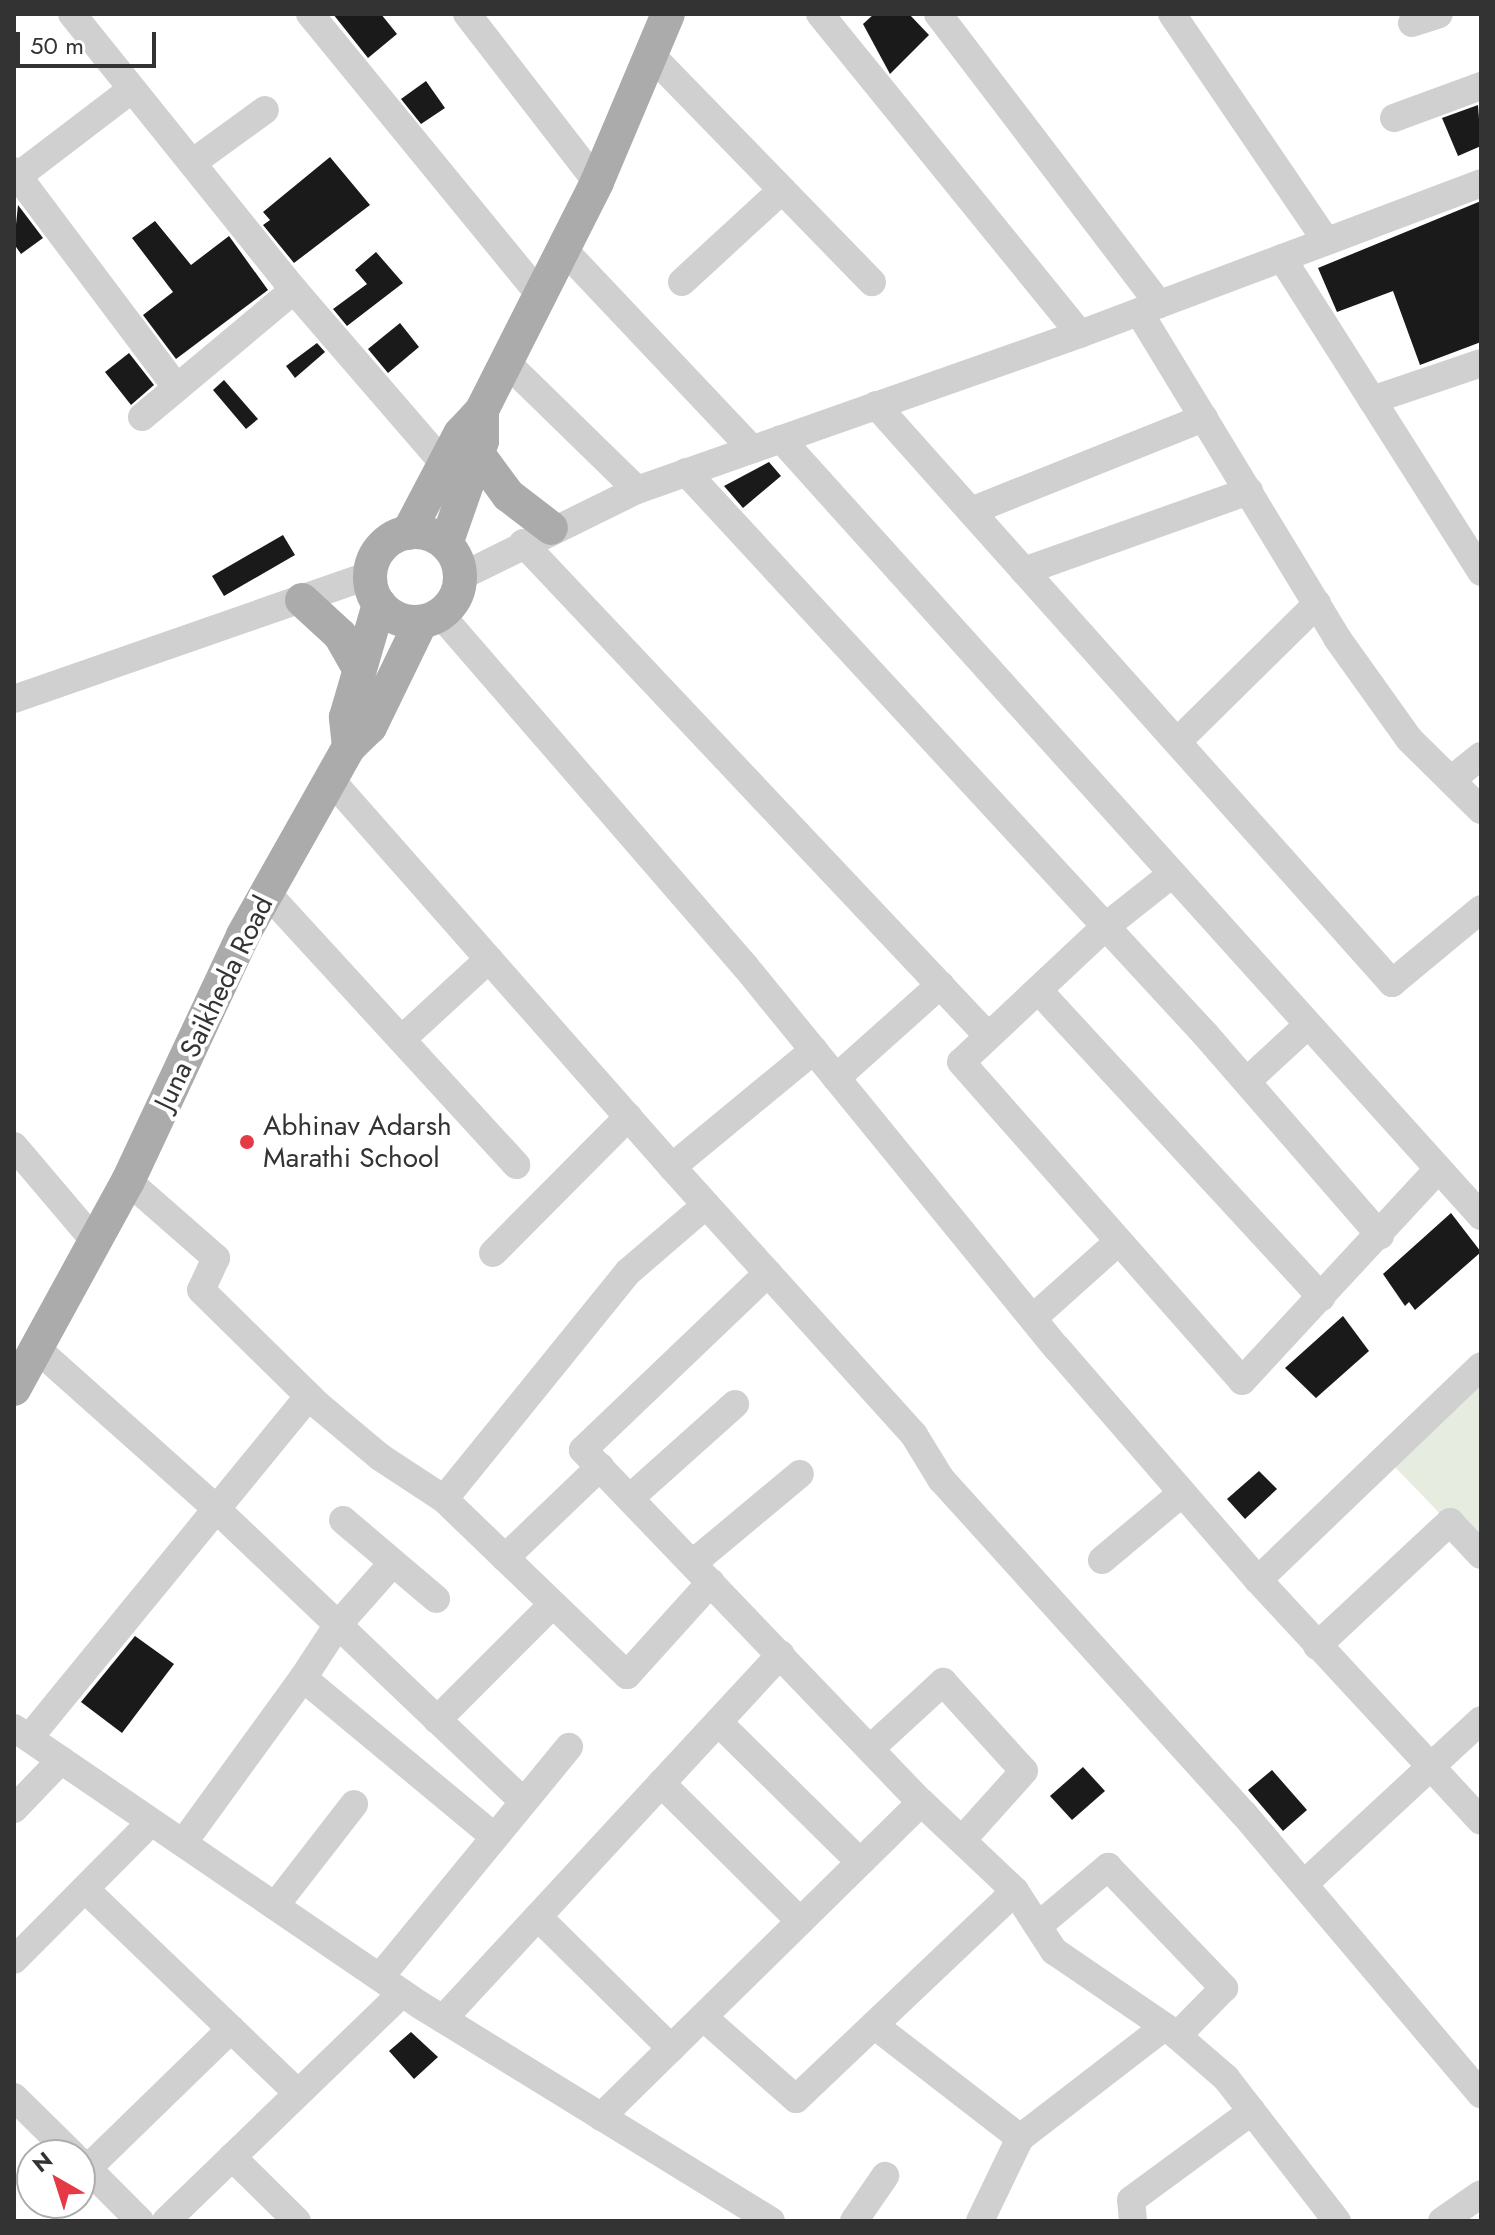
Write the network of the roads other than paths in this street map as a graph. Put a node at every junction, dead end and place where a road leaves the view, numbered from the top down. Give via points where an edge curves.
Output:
1 (310, 14) edge
2 (467, 14) edge
3 (668, 14) edge
4 (820, 14) edge
5 (938, 14) edge
6 (1172, 14) edge
7 (1439, 14) edge
8 (89, 20) edge
9 (1412, 23) dead end
10 (651, 55) junction
11 (1481, 86) edge
12 (131, 90) junction
13 (265, 110) dead end
14 (1394, 118) dead end
15 (192, 163) junction
16 (16, 174) edge
17 (597, 182) junction
18 (1481, 183) edge
19 (782, 190) junction
20 (1326, 241) junction
21 (562, 248) junction
22 (1282, 258) junction
23 (682, 282) dead end
24 (872, 282) dead end
25 (294, 290) junction
26 (538, 293) junction
27 (1149, 308) junction
28 (1080, 334) junction
29 (506, 362) junction
30 (1481, 363) edge
31 (177, 388) junction
32 (1372, 400) junction
33 (876, 405) junction
34 (482, 410) junction
35 (142, 417) dead end
36 (1204, 418) junction
37 (781, 439) junction
38 (752, 449) junction
39 (478, 454) junction
40 (445, 465) junction
41 (686, 472) junction
42 (637, 490) junction
43 (1249, 491) junction
44 (971, 511) junction
45 (408, 533) junction
46 (537, 535) junction
47 (446, 544) junction
48 (1478, 560) edge
49 (1024, 571) junction
50 (460, 577) junction
51 (374, 589) junction
52 (302, 600) junction
53 (1317, 604) junction
54 (430, 618) junction
55 (360, 670) junction
56 (14, 699) edge
57 (1177, 742) junction
58 (349, 747) junction
59 (1481, 756) edge
60 (330, 779) junction
61 (1470, 793) edge
62 (1172, 874) junction
63 (267, 893) junction
64 (1481, 909) edge
65 (1105, 927) junction
66 (489, 959) junction
67 (940, 985) junction
68 (1038, 990) junction
69 (1308, 1025) junction
70 (988, 1036) junction
71 (402, 1039) junction
72 (814, 1050) junction
73 (836, 1078) junction
74 (1247, 1081) junction
75 (628, 1117) junction
76 (14, 1146) edge
77 (516, 1165) dead end
78 (672, 1167) junction
79 (1438, 1169) junction
80 (128, 1181) junction
81 (706, 1205) junction
82 (1481, 1216) edge
83 (1380, 1235) junction
84 (92, 1238) junction
85 (1119, 1241) junction
86 (493, 1253) dead end
87 (768, 1273) junction
88 (1321, 1297) junction
89 (1033, 1318) junction
90 (36, 1348) junction
91 (1481, 1366) edge
92 (14, 1389) edge
93 (309, 1396) junction
94 (735, 1404) dead end
95 (600, 1467) junction
96 (800, 1474) dead end
97 (1182, 1493) junction
98 (630, 1498) junction
99 (444, 1499) junction
100 (216, 1509) junction
101 (343, 1520) dead end
102 (1481, 1555) edge
103 (505, 1558) junction
104 (1102, 1560) dead end
105 (391, 1565) junction
106 (702, 1572) junction
107 (1258, 1580) junction
108 (436, 1599) dead end
109 (553, 1604) junction
110 (337, 1626) junction
111 (1317, 1646) junction
112 (781, 1654) junction
113 (303, 1678) junction
114 (437, 1720) junction
115 (1481, 1720) edge
116 (718, 1722) junction
117 (21, 1733) edge
118 (569, 1747) dead end
119 (871, 1748) junction
120 (61, 1760) junction
121 (1428, 1770) junction
122 (661, 1783) junction
123 (523, 1801) junction
124 (921, 1802) junction
125 (354, 1804) dead end
126 (14, 1809) edge
127 (1481, 1821) edge
128 (151, 1822) junction
129 (493, 1836) junction
130 (962, 1840) junction
131 (183, 1843) junction
132 (860, 1862) junction
133 (1304, 1884) junction
134 (85, 1889) junction
135 (1015, 1891) junction
136 (275, 1906) junction
137 (538, 1917) junction
138 (800, 1921) junction
139 (1038, 1926) junction
140 (14, 1960) edge
141 (391, 1985) junction
142 (703, 2017) junction
143 (443, 2019) junction
144 (874, 2025) junction
145 (231, 2029) junction
146 (1170, 2031) junction
147 (671, 2048) junction
148 (298, 2093) junction
149 (1481, 2094) edge
150 (14, 2097) edge
151 (1252, 2111) junction
152 (601, 2117) junction
153 (1020, 2138) junction
154 (57, 2139) edge
155 (96, 2148) edge
156 (232, 2157) junction
157 (885, 2176) dead end
158 (96, 2178) edge
159 (1481, 2194) edge
160 (140, 2221) edge
161 (166, 2221) edge
162 (297, 2221) edge
163 (771, 2221) edge
164 (854, 2221) edge
165 (980, 2221) edge
166 (1133, 2221) edge
167 (1337, 2221) edge
168 (1442, 2221) edge

1 - 26 street
2 - 17 street
3 - 10 main road
4 - 28 street
5 - 27 street
6 - 20 street
7 - 9 street
8 - 12 street
10 - 17 main road
10 - 19 street
11 - 14 street
12 - 15 street
12 - 16 street
13 - 15 street
15 - 25 street
16 - 31 street
17 - 21 main road
18 - 20 street
19 - 23 street
19 - 24 street
20 - 22 street
21 - 26 main road
21 - 38 street
22 - 27 street
22 - 32 street
25 - 31 street
25 - 40 street
26 - 29 main road
27 - 28 street
27 - 36 street
28 - 33 street
29 - 34 main road
29 - 42 street
30 - 32 street
31 - 35 street
32 - 48 street
33 - 37 street
33 - 44 street
34 - 39 main road
34 - 40 main road
36 - 43 street
36 - 44 street
37 - 38 street
37 - 62 street
38 - 41 street
39 - 46 main road
39 - 47 main road
40 - 45 main road
41 - 42 street
41 - 65 street
42 - 46 street
43 - 49 street
43 - 53 street
44 - 49 street
45 - 47 main road
45 - 51 main road via 382,547
46 - 50 street
46 - 67 street
47 - 50 main road
49 - 57 street
50 - 54 main road
51 - 52 street
51 - 54 main road via 397,618
51 - 55 main road
52 - 55 main road via 340,635
52 - 56 street
53 - 57 street
53 - 61 street via 1409,739
54 - 58 main road, Juna Saikheda Road via 370,727
54 - 72 street
55 - 58 main road via 346,717
57 - 64 street via 1392,983
58 - 60 main road, Juna Saikheda Road
59 - 61 street
60 - 63 main road, Juna Saikheda Road
60 - 66 street
62 - 65 street
62 - 69 street
63 - 71 street
63 - 80 main road, Juna Saikheda Road
65 - 68 street
65 - 74 street
66 - 71 street
66 - 75 street
67 - 70 street
67 - 73 street
68 - 70 street
68 - 88 street
69 - 74 street
69 - 79 street
70 - 85 street via 961,1062
71 - 77 street
72 - 73 street
72 - 78 street
73 - 89 street
74 - 83 street
75 - 78 street
75 - 86 street
76 - 84 street
78 - 81 street
79 - 82 street
79 - 83 street
80 - 84 main road, Juna Saikheda Road
80 - 93 street via 216,1258 201,1290
81 - 87 street
81 - 99 street via 628,1272
83 - 88 street
84 - 90 main road, Juna Saikheda Road
85 - 88 street via 1242,1381
85 - 89 street
87 - 95 street via 583,1450
87 - 133 street via 914,1435 941,1479
89 - 97 street
90 - 92 main road, Juna Saikheda Road
90 - 100 street
91 - 107 street
93 - 99 street via 380,1457
93 - 100 street
94 - 98 street
95 - 98 street
95 - 103 street
96 - 106 street
97 - 104 street
97 - 107 street
98 - 106 street
99 - 103 street
100 - 110 street
100 - 117 street
101 - 105 street
102 - 111 street via 1450,1522
103 - 109 street
105 - 108 street
105 - 110 street
106 - 109 street via 627,1675
106 - 112 street
107 - 111 street
109 - 114 street
110 - 113 street
110 - 114 street
111 - 121 street
112 - 116 street
112 - 119 street
113 - 129 street
113 - 131 street
114 - 123 street
115 - 121 street
116 - 122 street
116 - 132 street
117 - 120 street
118 - 123 street
119 - 124 street
119 - 130 street via 943,1682 1024,1771
120 - 126 street
120 - 128 street
121 - 127 street
121 - 133 street
122 - 137 street
122 - 138 street
123 - 129 street
124 - 130 street
124 - 132 street
125 - 136 street
128 - 131 street
128 - 134 street
129 - 141 street
130 - 135 street
131 - 136 street
132 - 138 street
133 - 149 street
134 - 140 street
134 - 145 street
135 - 139 street
135 - 144 street
136 - 141 street
137 - 143 street
137 - 147 street
138 - 142 street
139 - 146 street via 1079,1973
139 - 146 street via 1108,1867 1224,1988
141 - 143 street
141 - 148 street
142 - 144 street via 796,2099
142 - 147 street
143 - 152 street
144 - 153 street
145 - 148 street
145 - 155 street
146 - 151 street via 1226,2078
146 - 153 street
147 - 152 street
148 - 156 street
150 - 154 street
151 - 166 street via 1131,2200
151 - 167 street
152 - 163 street
153 - 165 street
156 - 161 street
156 - 162 street
157 - 164 street
158 - 160 street
159 - 168 street

